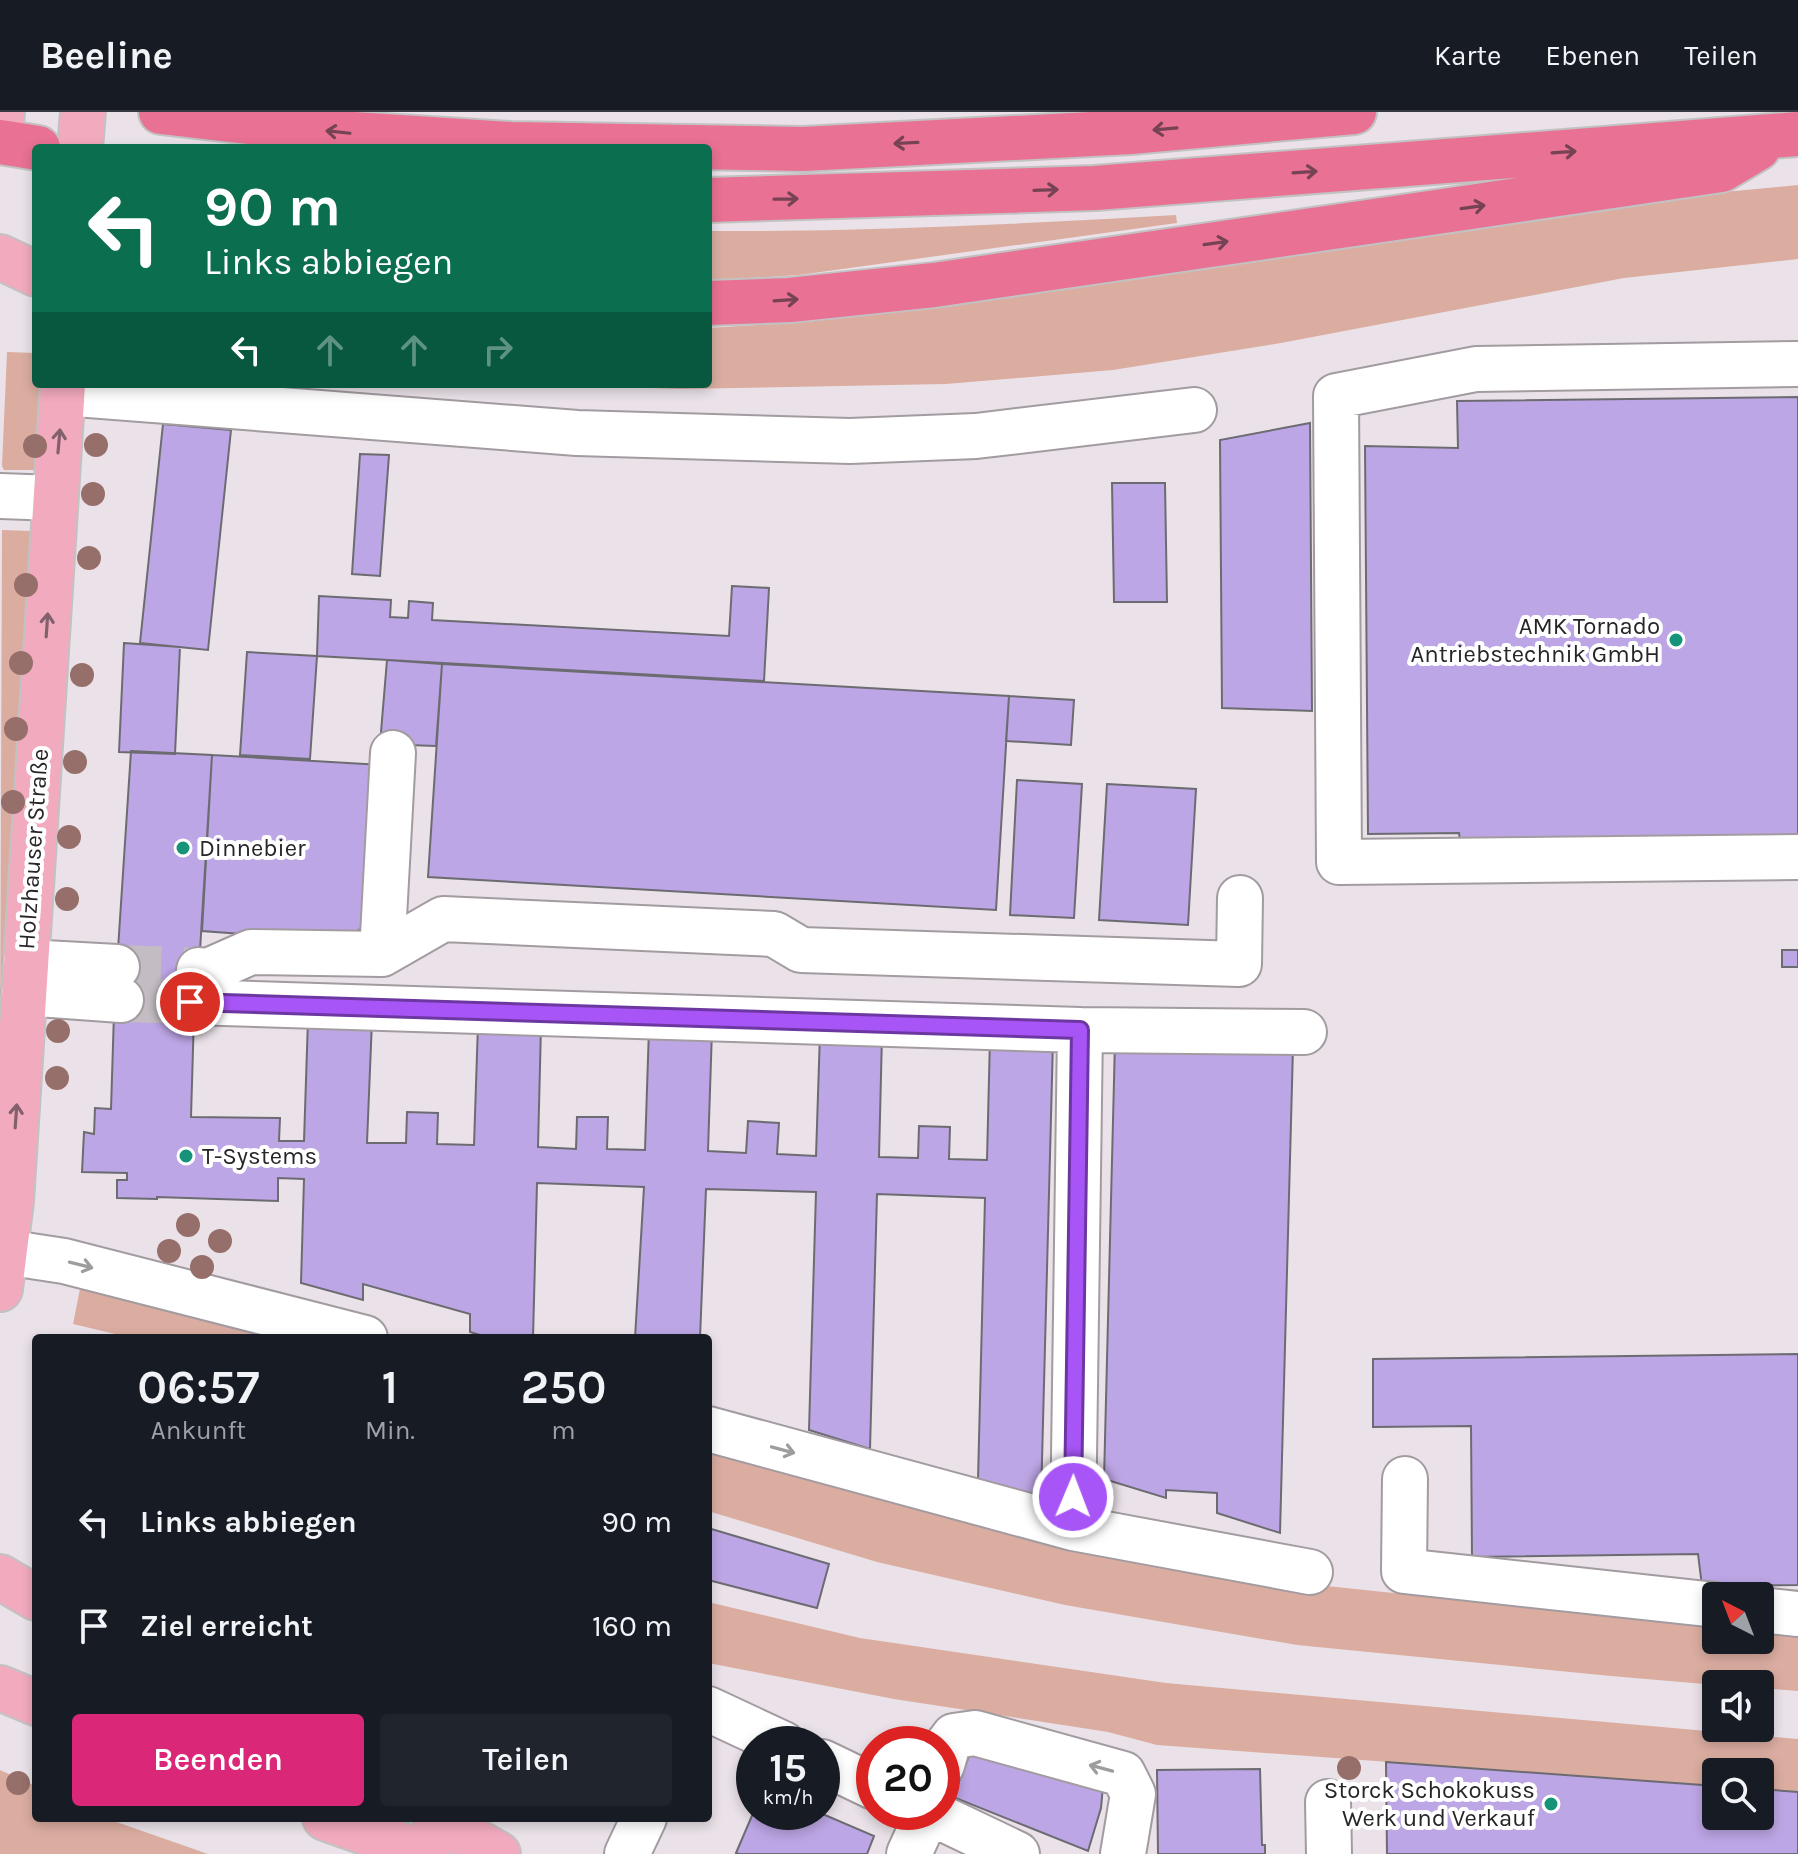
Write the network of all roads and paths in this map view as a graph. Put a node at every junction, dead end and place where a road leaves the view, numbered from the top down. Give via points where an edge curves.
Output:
1 (2, 112) edge
2 (83, 112) edge
3 (161, 112) edge
4 (1354, 112) edge
5 (0, 133) edge
6 (1788, 135) edge
7 (0, 142) edge
8 (80, 144) edge
9 (511, 144) edge
10 (32, 147) edge
11 (712, 147) edge
12 (712, 200) edge
13 (0, 257) edge
14 (32, 272) edge
15 (712, 303) edge
16 (1798, 364) edge
17 (63, 389) edge
18 (1194, 410) dead end
19 (0, 496) edge
20 (55, 498) junction
21 (393, 753) dead end
22 (1798, 857) edge
23 (1240, 898) dead end
24 (382, 954) junction
25 (25, 978) junction
26 (119, 983) tunnel mouth
27 (1080, 1030) junction
28 (1304, 1032) dead end
29 (6, 1201) edge
30 (2, 1270) edge
31 (349, 1334) edge
32 (712, 1430) edge
33 (1405, 1479) dead end
34 (1073, 1528) junction
35 (1310, 1572) dead end
36 (0, 1577) edge
37 (32, 1596) edge
38 (1702, 1603) edge
39 (1774, 1611) edge
40 (1798, 1614) edge
41 (0, 1688) edge
42 (32, 1701) edge
43 (712, 1711) edge
44 (744, 1726) edge
45 (960, 1735) edge
46 (1328, 1802) dead end
47 (442, 1822) edge
48 (642, 1822) edge
49 (960, 1827) edge
50 (344, 1830) edge
51 (920, 1830) edge
52 (427, 1854) edge
53 (498, 1854) edge
54 (627, 1854) edge
55 (909, 1854) edge
56 (1017, 1854) edge
57 (1123, 1854) edge
58 (1329, 1854) edge

1 - 5 main road
2 - 8 main road
9 -> 3 highway via 353,134
4 -> 11 highway via 1130,132 803,149
12 -> 6 highway via 1095,188
15 -> 6 highway via 934,285 1721,170
7 - 10 highway
13 - 14 main road
16 - 22 street via 1476,369 1336,396 1339,862
17 - 18 street via 577,433 850,441 976,436
20 -> 17 main road, Holzhauser Straße
19 - 20 street
25 -> 20 main road, Holzhauser Straße
21 - 24 street
23 - 24 street via 1239,964 801,950 774,934 443,919
24 - 27 street via 251,952 208,971 195,986 349,1007
25 - 26 street
29 -> 25 main road, Holzhauser Straße
27 - 28 street
27 - 34 street
29 - 30 main road, Holzhauser Straße
30 -> 31 street via 64,1261
32 -> 34 street
33 - 38 street via 1404,1571
34 - 35 street
36 - 37 main road
39 - 40 street
41 - 42 main road
43 - 44 street
57 -> 45 street via 1133,1794 1123,1774 975,1733
46 - 58 street
47 - 53 main road
48 - 54 street
49 - 56 street
50 - 52 main road
51 - 55 street

